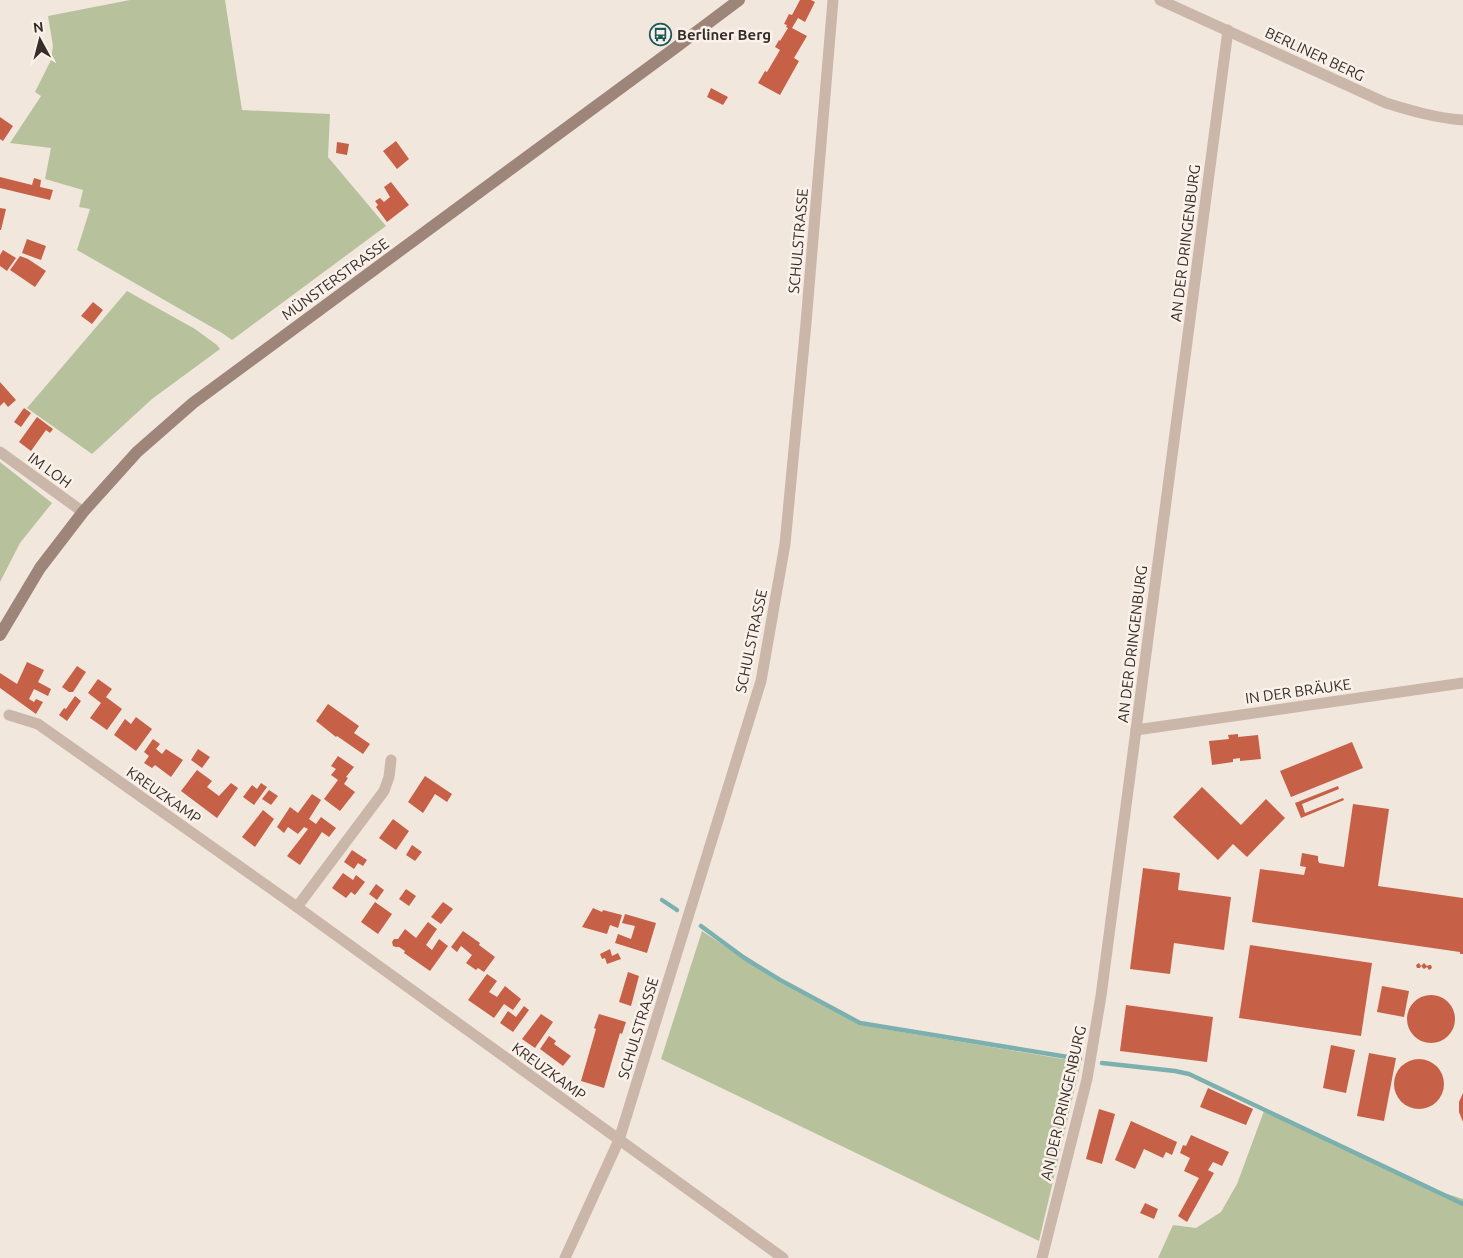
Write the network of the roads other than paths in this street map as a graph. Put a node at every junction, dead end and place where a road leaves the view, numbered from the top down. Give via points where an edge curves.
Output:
1 (738, 0) edge
2 (833, 0) edge
3 (1160, 0) edge
4 (1228, 30) junction
5 (1463, 120) edge
6 (0, 452) edge
7 (83, 512) junction
8 (0, 634) edge
9 (1463, 682) edge
10 (9, 715) dead end
11 (1136, 730) junction
12 (391, 760) dead end
13 (297, 907) junction
14 (619, 1140) junction
15 (565, 1258) edge
16 (784, 1258) edge
17 (1042, 1258) edge

1 - 7 main road, MÜNSTERSTRASSE via 193,404 137,452
2 - 14 street, SCHULSTRASSE via 785,544 761,681
3 - 4 street, BERLINER BERG
4 - 5 street, BERLINER BERG via 1386,103 1442,118
4 - 11 street, AN DER DRINGENBURG
6 - 7 street, IM LOH
7 - 8 main road, MÜNSTERSTRASSE via 40,568
9 - 11 street, IN DER BRÄUKE
10 - 13 street, KREUZKAMP via 38,724
11 - 17 street, AN DER DRINGENBURG via 1087,1079
12 - 13 street via 384,791
13 - 14 street, KREUZKAMP
14 - 15 street, SCHULSTRASSE
14 - 16 street, KREUZKAMP

